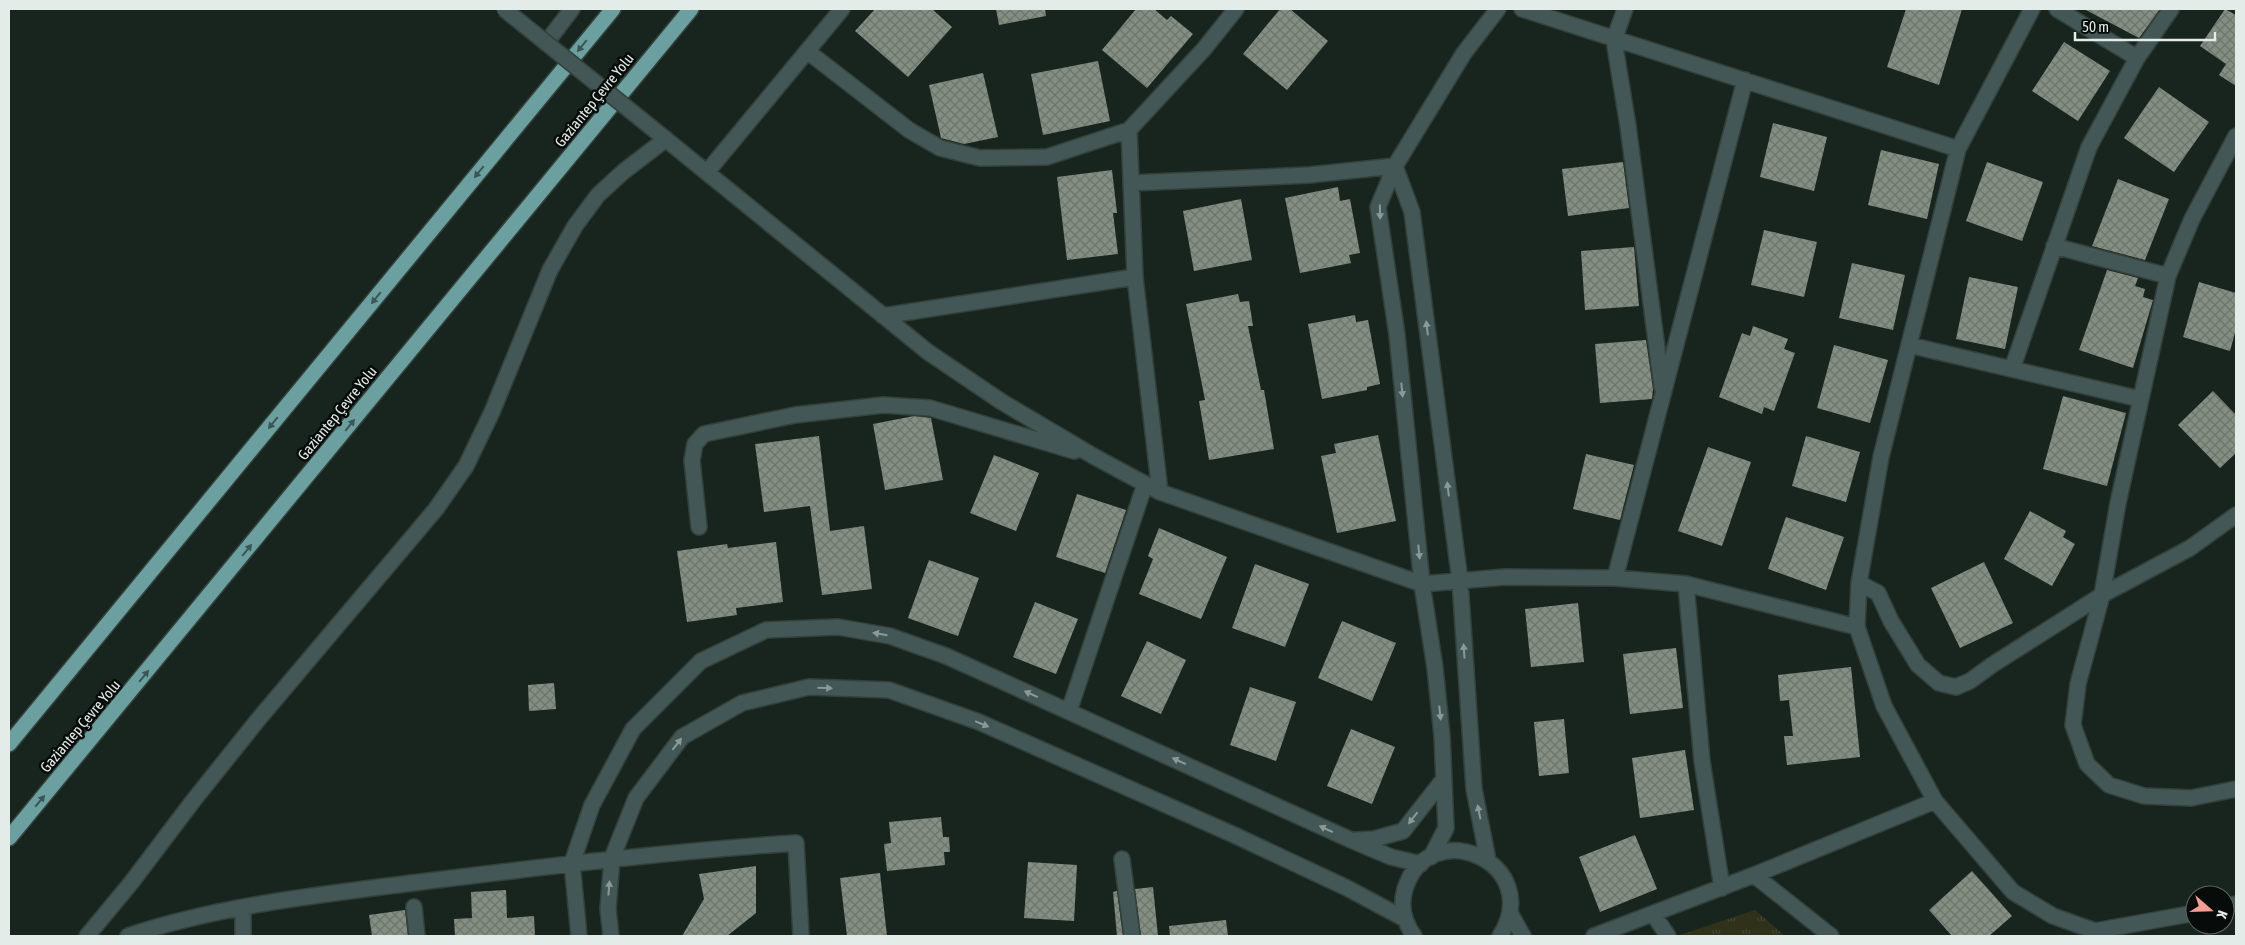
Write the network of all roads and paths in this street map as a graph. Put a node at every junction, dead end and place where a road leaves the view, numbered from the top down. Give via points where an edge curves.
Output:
1 (504, 9) edge
2 (572, 9) edge
3 (613, 9) edge
4 (691, 9) edge
5 (842, 9) edge
6 (1236, 9) edge
7 (1498, 9) edge
8 (1522, 9) edge
9 (1625, 9) edge
10 (2032, 9) edge
11 (2057, 9) edge
12 (2171, 9) edge
13 (1614, 40) junction
14 (546, 43) junction
15 (807, 51) junction
16 (2137, 58) junction
17 (1745, 80) junction
18 (1129, 130) junction
19 (2236, 136) edge
20 (666, 139) junction
21 (1958, 149) junction
22 (1395, 166) junction
23 (707, 172) junction
24 (1131, 184) junction
25 (2054, 246) junction
26 (2168, 276) junction
27 (1135, 277) junction
28 (883, 316) junction
29 (1909, 345) junction
30 (2012, 369) junction
31 (1663, 393) junction
32 (2140, 399) junction
33 (1095, 458) junction
34 (1145, 484) junction
35 (1160, 492) junction
36 (2236, 515) edge
37 (699, 527) dead end
38 (1615, 578) junction
39 (1460, 580) junction
40 (1859, 583) junction
41 (1422, 584) junction
42 (1686, 584) junction
43 (2102, 595) junction
44 (1857, 627) junction
45 (1069, 711) junction
46 (9, 744) edge
47 (1443, 780) junction
48 (2236, 789) edge
49 (1935, 802) junction
50 (9, 838) edge
51 (1351, 840) junction
52 (612, 858) junction
53 (1122, 859) dead end
54 (1426, 860) junction
55 (1488, 860) junction
56 (572, 863) junction
57 (1754, 875) junction
58 (1722, 888) junction
59 (414, 907) dead end
60 (243, 908) junction
61 (1510, 913) junction
62 (1654, 914) junction
63 (2185, 915) edge
64 (1405, 919) junction
65 (2096, 934) edge
66 (87, 936) edge
67 (128, 936) edge
68 (243, 936) edge
69 (417, 936) edge
70 (580, 936) edge
71 (610, 936) edge
72 (802, 936) edge
73 (1132, 936) edge
74 (1414, 936) edge
75 (1500, 936) edge
76 (1523, 936) edge
77 (1594, 936) edge
78 (1668, 936) edge
79 (1831, 936) edge

1 - 14 street, bridge
2 - 14 street
3 -> 46 highway
50 -> 4 highway, Gaziantep Çevre Yolu
5 - 15 street
6 - 18 street via 1204,49
7 - 22 street via 1464,53
8 - 13 street
9 - 13 street
10 - 21 street
11 - 16 street
12 - 16 street
13 - 17 street
13 - 31 street
14 - 20 street, bridge
15 - 18 street via 909,130 940,148 980,158 1047,157
15 - 23 street
16 - 25 street via 2089,147
17 - 21 street
17 - 31 street
18 - 24 street
19 - 26 street via 2192,219
20 - 23 street
20 - 66 street via 598,195 575,226 550,270 492,412 466,466 436,509 257,721
21 - 29 street
22 - 24 street via 1308,175
39 -> 22 street via 1412,212
22 -> 41 street via 1378,207 1397,335
23 - 28 street
24 - 27 street
25 - 26 street
25 - 30 street
26 - 32 street
27 - 28 street
27 - 35 street
28 - 33 street via 928,352 1002,402
29 - 30 street
29 - 40 street via 1881,457
30 - 32 street
31 - 38 street
32 - 43 street
33 - 34 street
33 - 37 street via 930,408 883,406 795,415 704,434 695,444 692,460
34 - 35 street
34 - 45 street
35 - 41 street
36 - 43 street via 2190,548
38 - 39 street
38 - 42 street
39 - 41 street
55 -> 39 street via 1474,789
40 - 43 street via 1878,594 1918,664 1939,684 1956,687
40 - 44 street
41 -> 47 street via 1435,668
42 - 44 street
42 - 58 street via 1702,761
43 - 48 street via 2078,684 2073,725 2086,764 2109,785 2144,796 2191,798
44 - 49 street via 1884,706
51 -> 45 street
45 -> 56 street via 946,656 890,636 838,627 766,630 700,661 633,728 592,805
47 -> 51 street via 1403,831 1374,840
47 - 54 street via 1446,828
49 - 57 street
49 - 65 street via 2012,892 2053,916
51 - 54 street via 1391,857
52 - 56 street
52 -> 64 street via 636,798 682,738 751,700 809,687 889,690 979,722 1338,884
71 -> 52 street via 608,909
52 - 72 street via 796,843
53 - 73 street
54 - 55 street via 1454,850 1478,854
54 - 64 street via 1413,873 1404,895
55 - 61 street via 1504,878
56 - 60 street
56 - 70 street
57 - 58 street
57 - 79 street
58 - 62 street
59 - 69 street
60 - 67 street via 166,924
60 - 68 street
61 - 75 street
61 - 76 street
62 - 77 street
62 - 78 street
63 - 65 street
64 - 74 street

